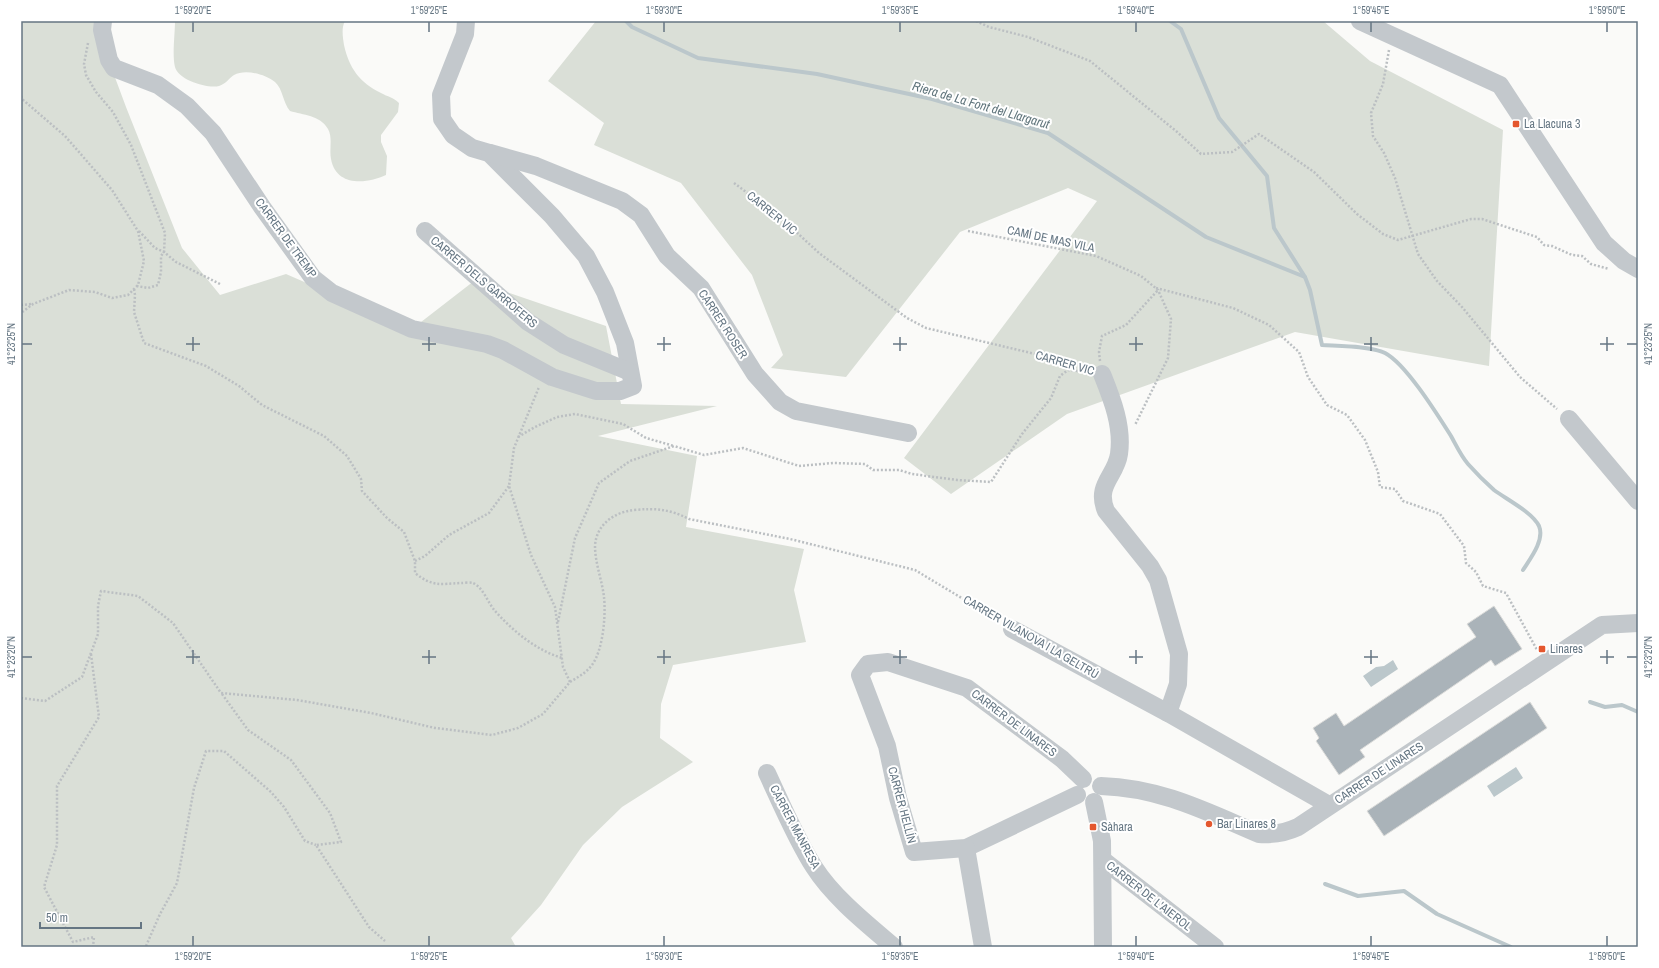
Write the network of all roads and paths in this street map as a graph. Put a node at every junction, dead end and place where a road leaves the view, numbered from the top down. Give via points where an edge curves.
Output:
1 (103, 21) edge
2 (976, 21) edge
3 (1360, 21) edge
4 (464, 23) edge
5 (1392, 36) junction
6 (90, 37) dead end
7 (21, 96) edge
8 (489, 153) junction
9 (515, 160) junction
10 (531, 178) dead end
11 (734, 184) dead end
12 (138, 231) junction
13 (968, 231) dead end
14 (425, 232) dead end
15 (1413, 236) junction
16 (164, 252) junction
17 (1634, 266) edge
18 (220, 284) dead end
19 (137, 286) junction
20 (134, 289) junction
21 (1157, 289) junction
22 (32, 304) junction
23 (21, 305) edge
24 (21, 313) edge
25 (545, 373) junction
26 (1102, 374) junction
27 (631, 379) junction
28 (1569, 419) joint
29 (1134, 428) dead end
30 (908, 433) dead end
31 (518, 438) junction
32 (674, 446) junction
33 (509, 486) junction
34 (1638, 502) edge
35 (415, 561) junction
36 (1638, 623) edge
37 (557, 625) junction
38 (1012, 629) joint
39 (91, 654) junction
40 (562, 658) junction
41 (1544, 663) junction
42 (868, 664) joint
43 (570, 682) junction
44 (221, 693) junction
45 (21, 698) edge
46 (1168, 713) junction
47 (767, 773) dead end
48 (1101, 786) junction
49 (1080, 787) junction
50 (1094, 802) junction
51 (1329, 805) junction
52 (316, 845) junction
53 (966, 848) junction
54 (1103, 860) junction
55 (385, 942) dead end
56 (93, 947) edge
57 (146, 947) edge
58 (894, 947) edge
59 (983, 947) edge
60 (1103, 947) edge
61 (1215, 947) edge

1 - 25 street, CARRER DE TREMP via 102,30 109,60 114,68 158,85 187,106 213,132 313,278 332,292 412,329 487,344
2 - 15 path via 1028,37 1090,61 1176,131 1200,154 1232,152 1259,134 1314,172 1383,234 1398,240
3 - 5 street
4 - 8 street, CARRER ROSER via 441,95 442,119 452,135 472,148
5 - 15 path via 1384,84 1371,113 1373,136 1395,178
5 - 17 street via 1500,85 1604,243
6 - 16 path via 84,64 86,75 113,112 131,145 165,233
7 - 12 path via 65,136 112,190
8 - 9 street, CARRER ROSER
8 - 27 street via 552,216 586,256 608,299 625,343
9 - 10 street via 522,171
9 - 30 street, CARRER ROSER via 622,201 641,216 667,256 701,288 755,374 780,402 796,411
11 - 26 path, CARRER VIC via 780,217 819,253 913,322 926,328 1094,368
12 - 16 path via 155,248
12 - 19 path via 144,261
13 - 21 path, CAMÍ DE MAS VILA via 1096,256 1141,276
14 - 27 street, CARRER DELS GARROFERS via 528,322 564,345
15 - 17 path via 1471,219 1482,219 1537,237 1544,245 1582,256 1591,264 1609,269
15 - 28 path via 1418,254 1437,281 1520,377
16 - 18 path via 176,262
16 - 19 path via 161,256 158,285 148,288
19 - 20 path
20 - 22 path via 128,295 112,298 95,292 69,290
20 - 35 path via 134,312 144,343 206,366 239,386 262,405 324,436 348,456 361,479 362,491 404,532
21 - 26 path via 1126,324 1102,336 1099,352
21 - 29 path, CAMÍ DE MAS VILA via 1171,319 1168,358
21 - 41 path via 1233,308 1269,325 1299,352 1308,377 1328,404 1347,415 1365,440 1378,472 1380,487 1395,489 1403,501 1440,514 1464,546 1466,563 1476,572 1483,586 1506,593
22 - 23 path
22 - 24 path
25 - 27 street, CARRER DE TREMP via 596,391 620,392
25 - 31 path
26 - 32 path via 1068,370 1060,376 1051,398 1022,434 991,482 956,480 899,470 873,470 865,464 798,466 743,448 704,455
26 - 46 street, CARRER VIC via 1114,404 1120,438 1119,456 1103,487 1103,504 1158,580 1179,654 1178,684
28 - 34 street
31 - 32 path via 549,420 575,414 623,424 646,438
31 - 33 path via 514,448
32 - 37 path via 630,461 599,483 575,538
33 - 35 path via 489,513 449,535 425,556
33 - 37 path via 531,555 555,607
35 - 40 path via 415,573 427,582 437,585 473,583 481,589 495,611 517,632 548,654
36 - 41 street, CARRER DE LINARES via 1602,625
37 - 40 path
38 - 43 path, CARRER VILANOVA I LA GELTRÚ via 915,570 790,539 689,519 661,509 626,511 610,518 599,529 595,546 604,598 604,626 592,664 582,675
38 - 46 street, CARRER VILANOVA I LA GELTRÚ
39 - 44 path via 98,634 101,591 138,596 173,623
39 - 45 path via 82,677 45,701
39 - 56 path via 99,717 57,786 57,845 44,886 73,942 94,936
40 - 43 path
41 - 51 street, CARRER DE LINARES
42 - 49 street, CARRER DE LINARES via 888,662 967,688 1062,759
42 - 53 street, CARRER HELLÍN via 860,675 887,746 898,798 914,852
43 - 44 path, CARRER VILANOVA I LA GELTRÚ via 543,714 518,728 492,735 435,728 371,712 297,700
44 - 52 path via 248,730 291,760 330,813 341,842
46 - 51 street, CARRER VILANOVA I LA GELTRÚ
47 - 58 street, CARRER MANRESA via 814,867 863,920
48 - 49 street via 1093,778
48 - 50 street via 1101,796
48 - 51 street, CARRER DE LINARES via 1126,787 1175,798 1259,834 1285,833
49 - 50 street via 1084,802
49 - 53 street, CARRER HELLÍN
50 - 54 street
52 - 55 path via 369,927
52 - 57 path via 305,840 271,792 224,751 206,751 194,788 177,883
53 - 59 street
54 - 60 street
54 - 61 street, CARRER DE L'AIEROL

